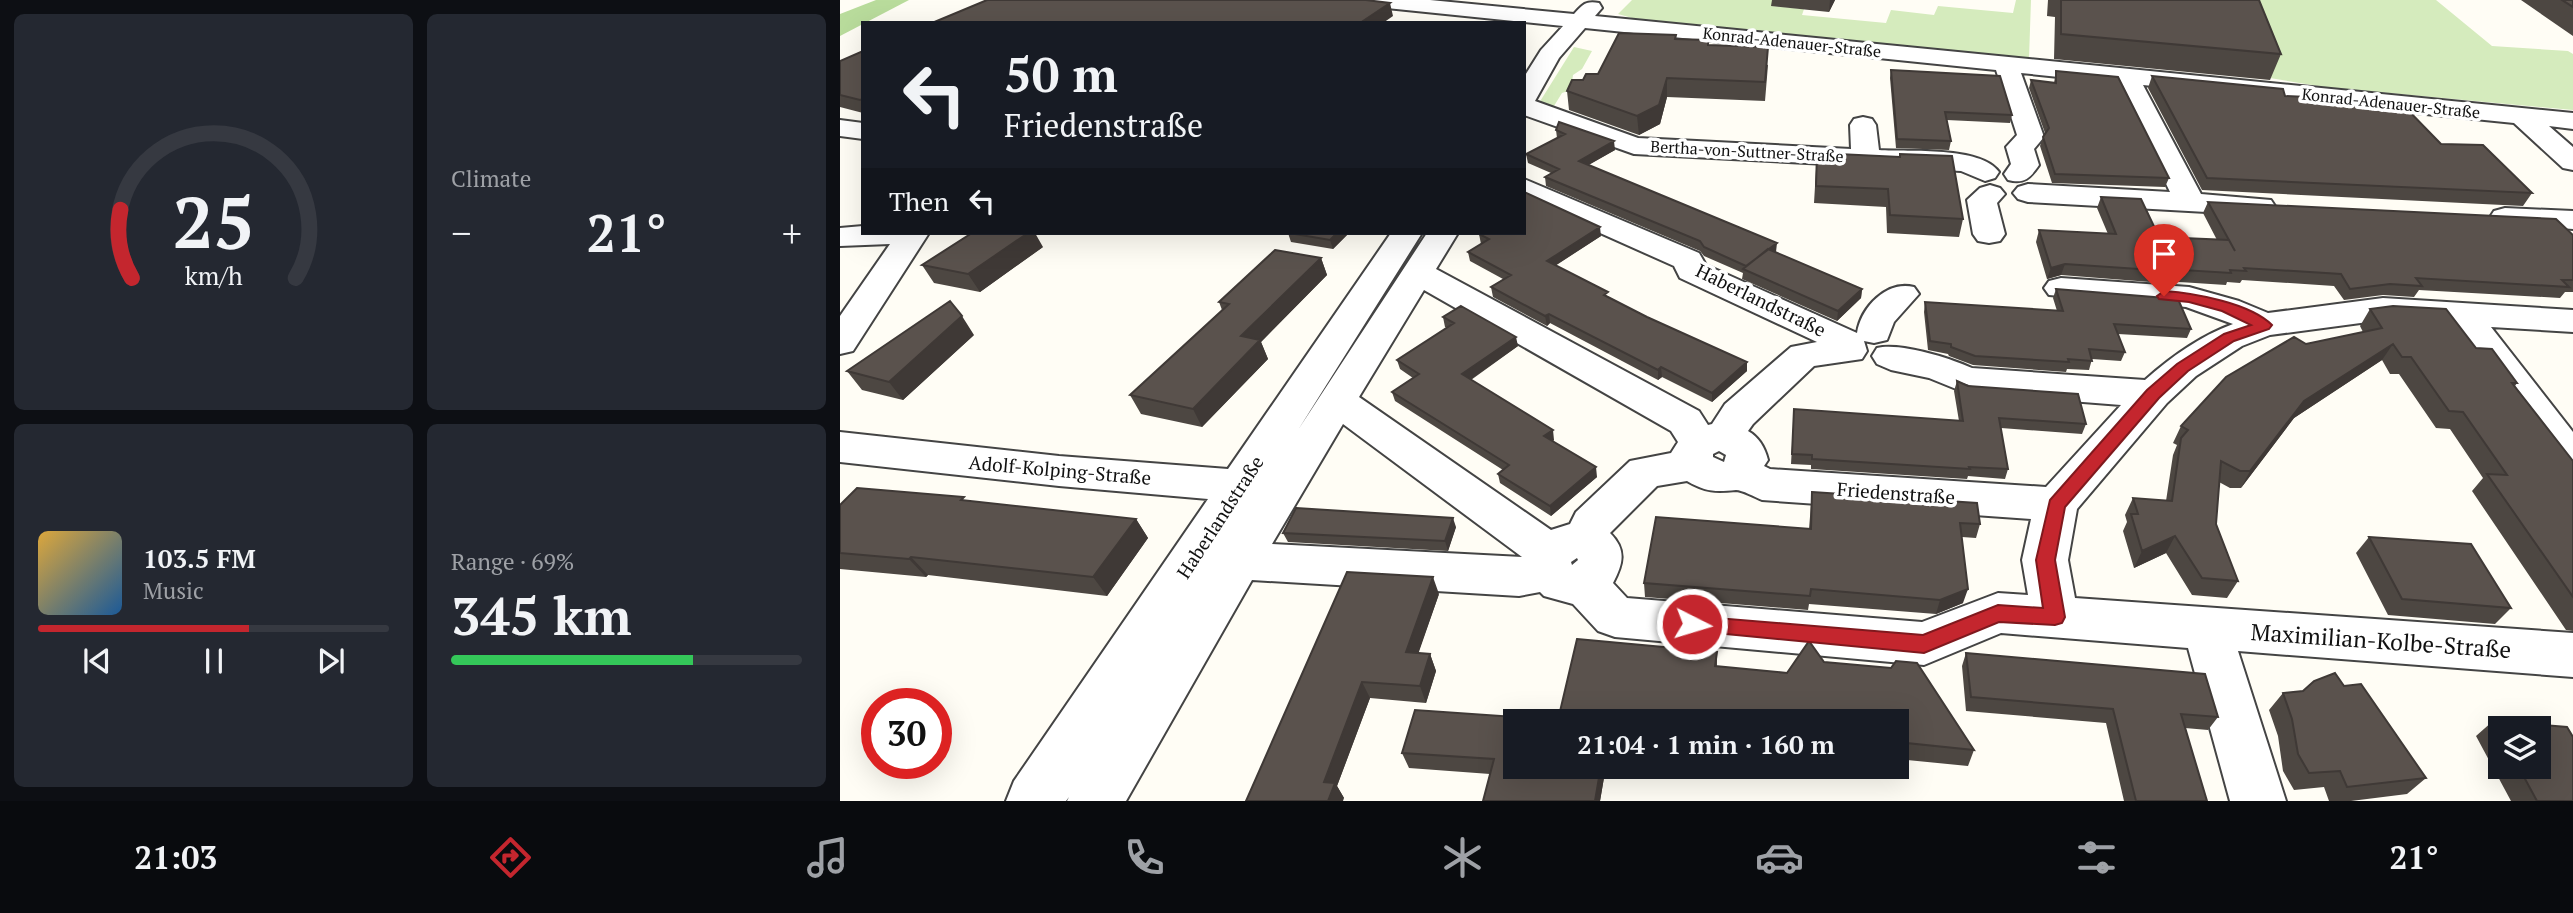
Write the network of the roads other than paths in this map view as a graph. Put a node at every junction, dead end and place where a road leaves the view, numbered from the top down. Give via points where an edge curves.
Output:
1 (1367, 0) edge
2 (1601, 0) edge
3 (1571, 13) edge
4 (1526, 53) edge
5 (2006, 64) junction
6 (2126, 76) junction
7 (1526, 95) edge
8 (1526, 107) edge
9 (2522, 116) junction
10 (2573, 121) edge
11 (1863, 125) dead end
12 (840, 128) edge
13 (861, 131) edge
14 (1866, 157) junction
15 (2573, 162) edge
16 (1987, 183) junction
17 (2023, 184) junction
18 (1526, 189) edge
19 (2190, 202) junction
20 (2286, 207) edge
21 (2477, 216) edge
22 (2573, 220) edge
23 (1989, 234) dead end
24 (876, 235) edge
25 (912, 235) edge
26 (1405, 235) edge
27 (1441, 235) edge
28 (840, 237) edge
29 (1418, 274) junction
30 (2061, 288) edge
31 (1902, 294) dead end
32 (2465, 316) junction
33 (2573, 321) edge
34 (2264, 325) junction
35 (840, 343) edge
36 (1865, 345) junction
37 (2153, 394) junction
38 (1338, 401) junction
39 (840, 447) edge
40 (1714, 454) junction
41 (2573, 461) edge
42 (1261, 488) junction
43 (2056, 504) junction
44 (1240, 561) junction
45 (1566, 562) junction
46 (2055, 617) junction
47 (2207, 629) junction
48 (2567, 663) edge
49 (1034, 801) edge
50 (1095, 801) edge
51 (2258, 801) edge

1 - 3 street, Konrad-Adenauer-Straße
2 - 3 street
3 - 4 street
3 - 5 street, Konrad-Adenauer-Straße
3 - 7 street
5 - 6 street, Konrad-Adenauer-Straße
5 - 17 street via 2031,137 2020,147 2025,165
6 - 9 street, Konrad-Adenauer-Straße
6 - 19 street
8 - 14 street, Bertha-von-Suttner-Straße via 1634,146
9 - 10 street, Konrad-Adenauer-Straße
9 - 15 street
11 - 14 street, Bertha-von-Suttner-Straße
12 - 13 street
14 - 16 street, Bertha-von-Suttner-Straße via 1967,163
16 - 17 street, Bertha-von-Suttner-Straße via 2007,197
16 - 23 street via 1982,200
17 - 19 street, Bertha-von-Suttner-Straße
18 - 36 street, Haberlandstraße via 1688,260 1692,271
19 - 20 street, Bertha-von-Suttner-Straße
21 - 22 street
24 - 28 street
25 - 35 street
26 - 42 street, Haberlandstraße
27 - 29 street, Haberlandstraße
29 - 38 street, Haberlandstraße
29 - 40 street via 1685,421
30 - 34 street via 2189,297 2227,307
31 - 36 street via 1877,319
32 - 33 street
32 - 34 street via 2383,309
32 - 41 street
34 - 37 street via 2229,338 2183,367
36 - 37 street via 1966,380
36 - 40 street via 1804,355 1739,414
37 - 43 street
38 - 42 street, Haberlandstraße
38 - 45 street
39 - 42 street, Adolf-Kolping-Straße
40 - 43 street, Friedenstraße via 1762,484
40 - 45 street via 1645,472 1592,524
42 - 44 street, Haberlandstraße
42 - 49 street, Haberlandstraße
43 - 46 street via 2045,560
44 - 45 street via 1519,577
44 - 50 street, Haberlandstraße
45 - 46 street, Maximilian-Kolbe-Straße via 1615,617 1924,644 1998,613
46 - 47 street, Maximilian-Kolbe-Straße
47 - 48 street, Maximilian-Kolbe-Straße
47 - 51 street

